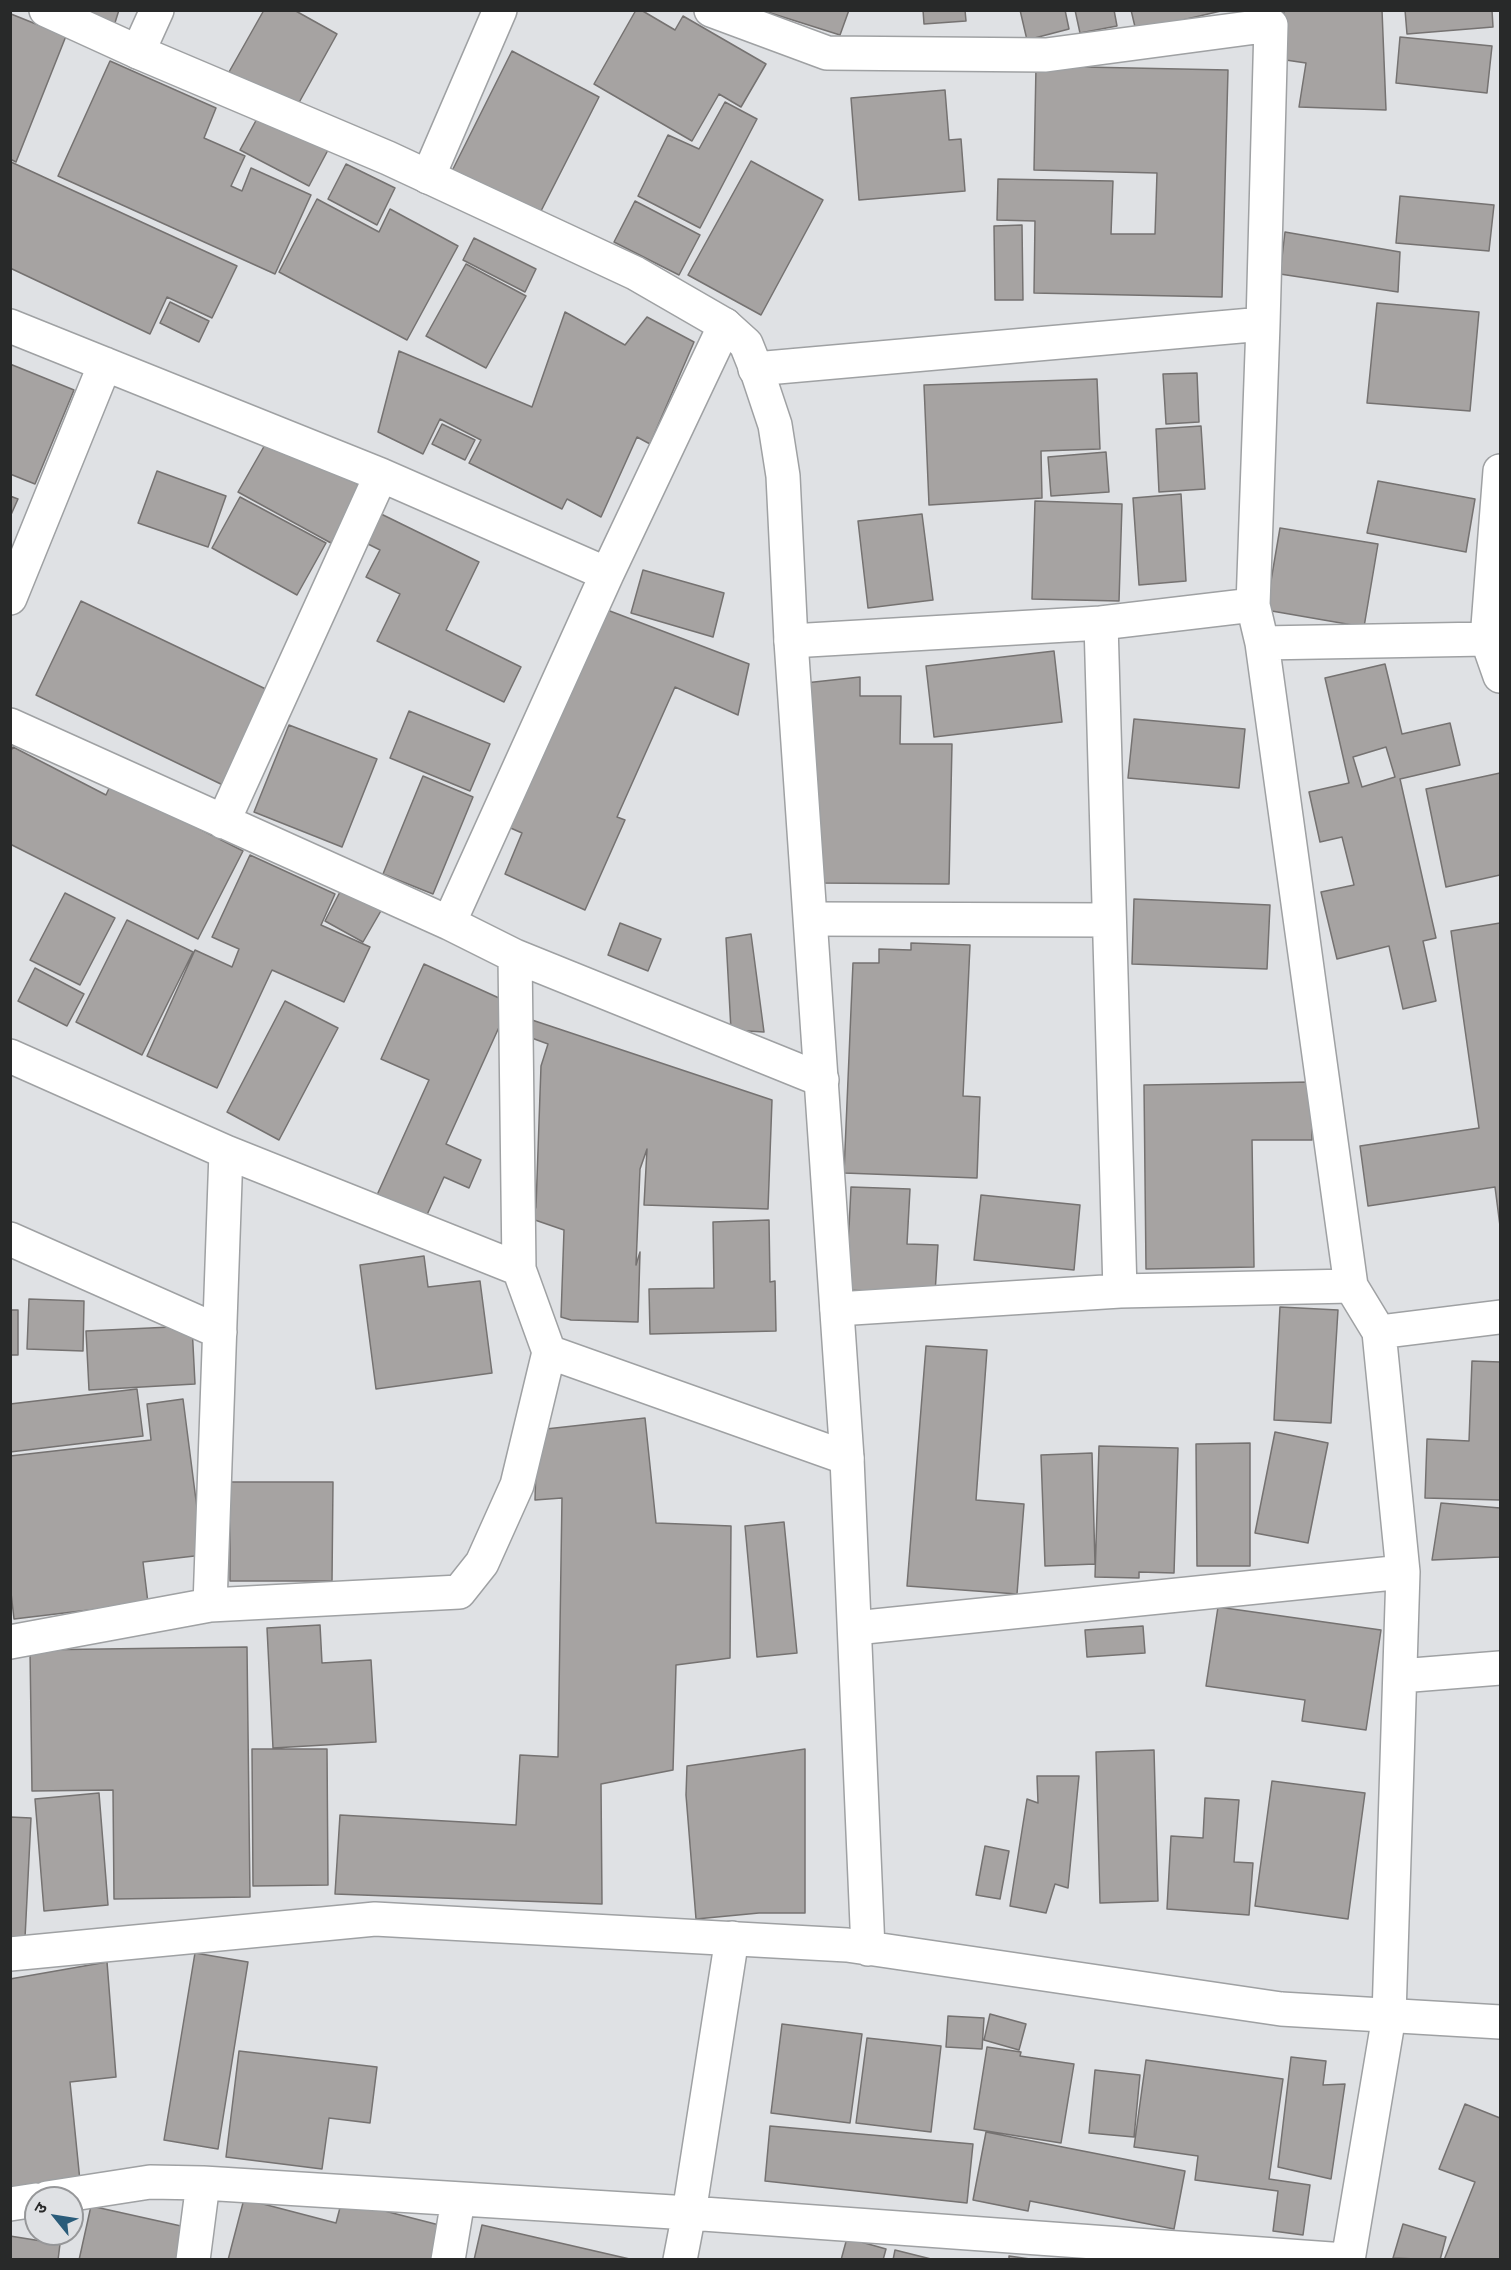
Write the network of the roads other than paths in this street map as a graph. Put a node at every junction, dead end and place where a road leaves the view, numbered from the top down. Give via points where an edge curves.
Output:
1 (46, 10) edge
2 (157, 10) edge
3 (500, 10) edge
4 (711, 10) edge
5 (1269, 18) edge
6 (138, 52) junction
7 (428, 177) junction
8 (1263, 324) junction
9 (10, 326) edge
10 (725, 326) junction
11 (105, 364) junction
12 (755, 369) junction
13 (1500, 471) edge
14 (381, 475) junction
15 (607, 574) junction
16 (10, 598) edge
17 (1253, 605) junction
18 (1101, 623) junction
19 (1487, 639) junction
20 (791, 641) junction
21 (1262, 643) junction
22 (1500, 676) edge
23 (10, 725) edge
24 (223, 822) junction
25 (811, 919) junction
26 (1109, 920) junction
27 (449, 923) junction
28 (515, 956) junction
29 (10, 1056) edge
30 (822, 1080) junction
31 (226, 1152) junction
32 (10, 1239) edge
33 (519, 1269) junction
34 (1352, 1286) junction
35 (1120, 1292) junction
36 (837, 1309) junction
37 (1500, 1317) edge
38 (220, 1332) junction
39 (1379, 1332) junction
40 (549, 1352) junction
41 (847, 1458) junction
42 (1403, 1572) junction
43 (210, 1605) junction
44 (855, 1628) junction
45 (10, 1642) edge
46 (1500, 1668) edge
47 (1400, 1676) junction
48 (732, 1938) junction
49 (868, 1948) junction
50 (10, 1954) edge
51 (1389, 2016) junction
52 (1500, 2022) edge
53 (203, 2182) junction
54 (84, 2192) edge
55 (458, 2200) junction
56 (689, 2213) junction
57 (194, 2259) edge
58 (448, 2259) edge
59 (680, 2259) edge
60 (1347, 2259) edge

1 - 6 street
2 - 6 street
3 - 7 street
4 - 5 street via 827,53 1046,55
5 - 8 street
6 - 7 street
7 - 10 street via 635,273
8 - 12 street
8 - 17 street
9 - 11 street
10 - 12 street via 746,344
10 - 15 street
11 - 14 street
11 - 16 street
12 - 20 street via 776,425 783,476
13 - 19 street
14 - 15 street
14 - 24 street
15 - 27 street
17 - 18 street
17 - 21 street
18 - 20 street
18 - 26 street
19 - 21 street
19 - 22 street
20 - 25 street
21 - 34 street
23 - 24 street
24 - 27 street
25 - 26 street
25 - 30 street
26 - 35 street
27 - 28 street
28 - 30 street
28 - 33 street
29 - 31 street
30 - 36 street
31 - 33 street
31 - 38 street
32 - 38 street
33 - 40 street
34 - 35 street
34 - 39 street
35 - 36 street
36 - 41 street
37 - 39 street
38 - 43 street
39 - 42 street
40 - 41 street
40 - 43 street via 517,1485 482,1563 459,1592
41 - 44 street
42 - 44 street
42 - 47 street
43 - 45 street
44 - 49 street
46 - 47 street
47 - 51 street
48 - 49 street
48 - 50 street via 375,1919
48 - 56 street
49 - 51 street via 1281,2009
51 - 52 street
51 - 60 street
53 - 54 street via 150,2182
53 - 55 street
53 - 57 street
55 - 56 street
55 - 58 street
56 - 59 street
56 - 60 street

